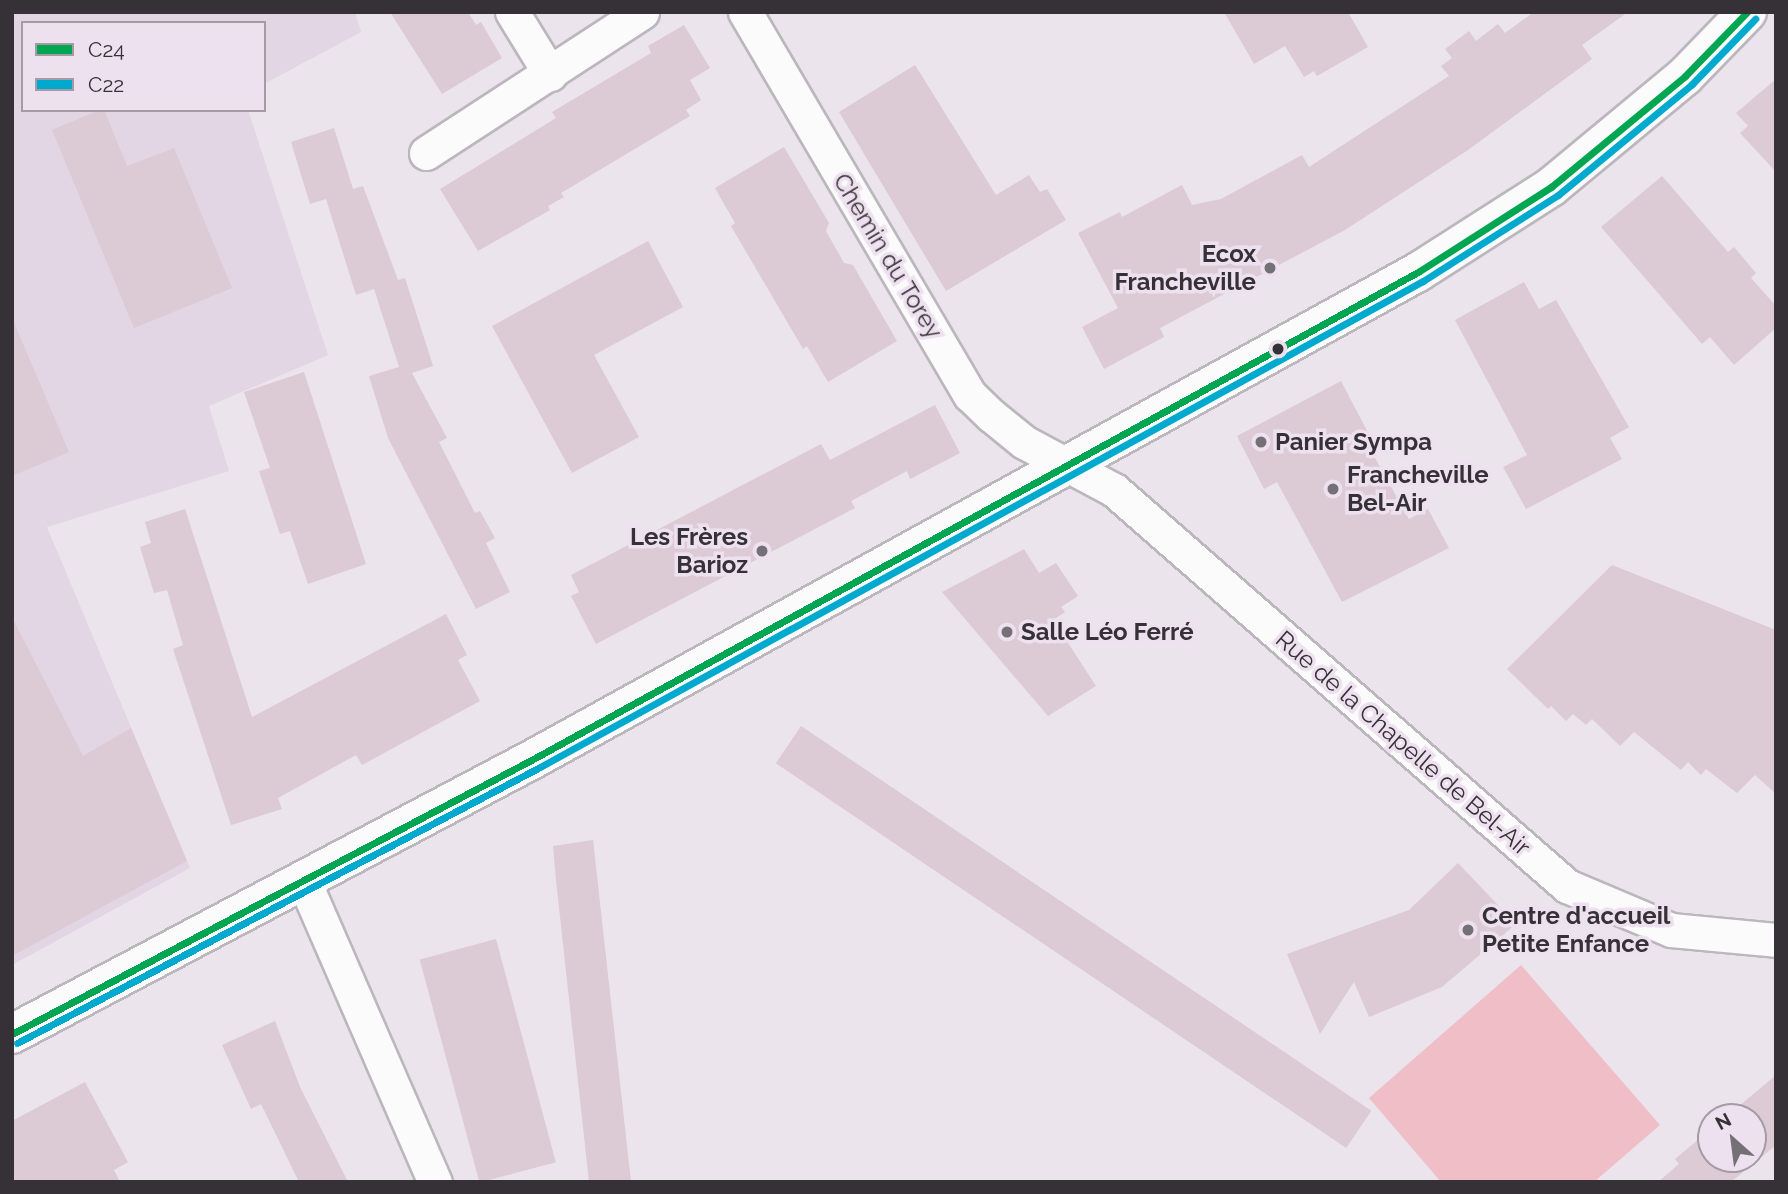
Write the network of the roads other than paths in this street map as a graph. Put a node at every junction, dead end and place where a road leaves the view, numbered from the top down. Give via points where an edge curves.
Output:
1 (512, 12) edge
2 (642, 12) edge
3 (745, 12) edge
4 (1747, 12) edge
5 (550, 74) junction
6 (426, 153) dead end
7 (1068, 467) junction
8 (303, 879) junction
9 (1776, 940) edge
10 (12, 1034) edge
11 (435, 1182) edge

1 - 5 street
2 - 5 street
3 - 7 street, Chemin du Torey via 970,395 1024,442
4 - 7 main road via 1685,76 1551,187 1418,272
5 - 6 street
7 - 8 main road
7 - 9 street, Rue de la Chapelle de Bel-Air via 1114,490 1154,522 1567,886 1671,929
8 - 10 main road
8 - 11 street

